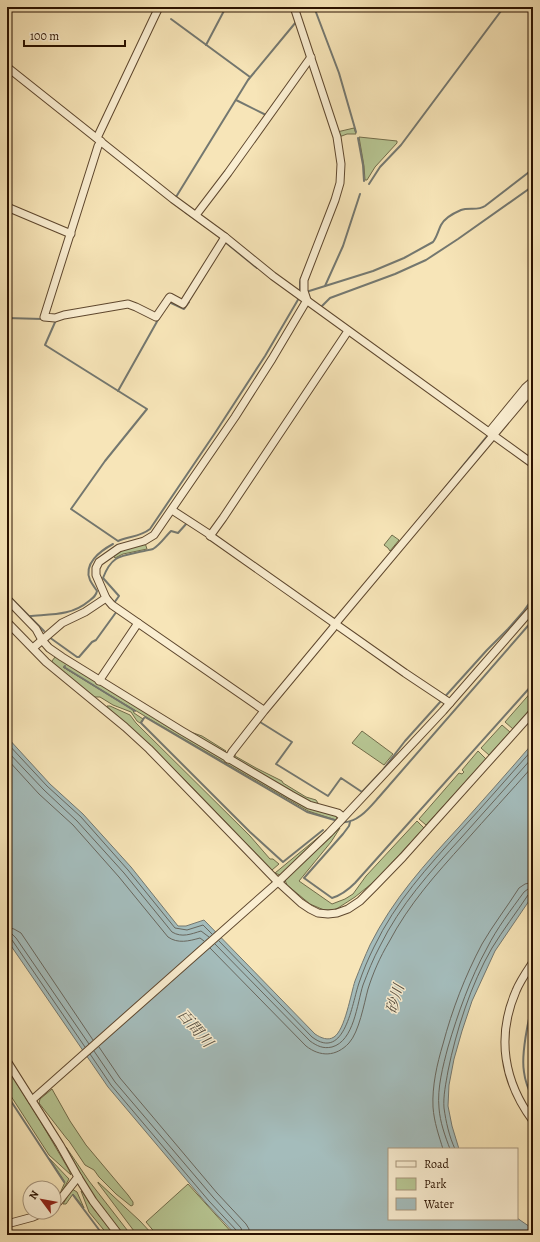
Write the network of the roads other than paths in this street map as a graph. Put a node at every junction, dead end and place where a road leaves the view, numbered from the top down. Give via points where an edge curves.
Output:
1 (159, 7) edge
2 (294, 7) edge
3 (310, 58) junction
4 (7, 67) edge
5 (99, 142) junction
6 (7, 208) edge
7 (196, 215) junction
8 (71, 234) junction
9 (225, 237) junction
10 (306, 302) junction
11 (347, 332) junction
12 (533, 381) edge
13 (533, 388) edge
14 (491, 433) junction
15 (533, 464) edge
16 (172, 510) junction
17 (209, 534) junction
18 (106, 598) junction
19 (7, 599) edge
20 (533, 608) edge
21 (7, 622) edge
22 (137, 624) junction
23 (335, 624) junction
24 (42, 640) junction
25 (33, 648) junction
26 (99, 681) junction
27 (446, 700) junction
28 (262, 709) dead end
29 (533, 712) edge
30 (228, 759) junction
31 (341, 820) junction
32 (278, 882) junction
33 (533, 962) edge
34 (7, 1061) edge
35 (32, 1100) junction
36 (533, 1121) edge
37 (78, 1177) junction
38 (62, 1197) edge
39 (22, 1220) edge
40 (7, 1224) edge
41 (119, 1235) edge

1 - 5 street
2 - 3 street
3 - 7 street
3 - 10 street via 337,137 341,164 340,183 335,200 304,280
4 - 5 street
5 - 7 street
5 - 8 street
6 - 8 street
7 - 9 street
8 - 9 street via 44,317 54,318 128,304 156,317 170,297 183,304
9 - 10 street
10 - 11 street
10 - 16 street via 239,411
11 - 14 street
11 - 17 street via 223,518
12 - 14 street
13 - 14 street
14 - 15 street
14 - 23 street
16 - 17 street
16 - 18 street via 154,535 144,541 120,548 99,562 96,575
17 - 23 street
18 - 22 street
18 - 24 street via 62,623
19 - 24 street via 36,629
20 - 27 street
21 - 25 street
22 - 26 street
22 - 28 street
23 - 27 street
23 - 30 street
24 - 25 street
24 - 26 street via 49,648
25 - 32 street via 46,662 149,749
26 - 30 street
27 - 31 street
29 - 32 street via 374,887 348,909 337,913 318,913 300,902
30 - 31 street via 309,805 338,813
31 - 32 street
32 - 35 street
33 - 36 street via 516,991 506,1023 505,1038 507,1068 512,1083
34 - 35 street
35 - 37 street
37 - 38 street
37 - 41 street via 93,1202
39 - 40 street

